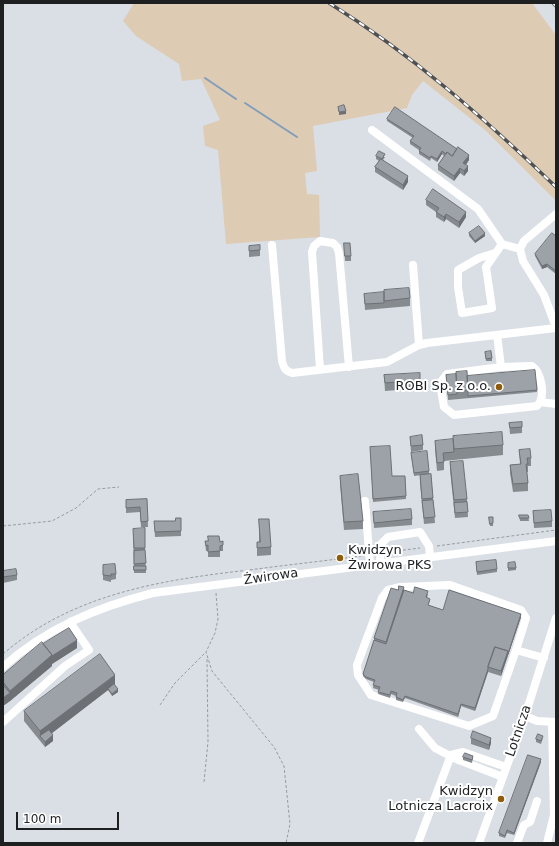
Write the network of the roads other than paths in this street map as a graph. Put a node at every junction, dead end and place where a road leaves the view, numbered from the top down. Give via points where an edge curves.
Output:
1 (372, 130) dead end
2 (556, 214) edge
3 (502, 244) junction
4 (272, 245) dead end
5 (520, 249) junction
6 (495, 253) junction
7 (413, 265) dead end
8 (556, 327) edge
9 (497, 335) junction
10 (419, 345) junction
11 (348, 366) junction
12 (501, 368) junction
13 (320, 369) junction
14 (540, 402) junction
15 (556, 404) edge
16 (365, 501) dead end
17 (556, 541) edge
18 (430, 556) junction
19 (380, 562) junction
20 (370, 564) junction
21 (556, 618) edge
22 (70, 622) junction
23 (516, 650) junction
24 (544, 658) junction
25 (3, 666) edge
26 (525, 716) junction
27 (3, 722) edge
28 (554, 722) edge
29 (419, 729) dead end
30 (454, 757) junction
31 (506, 767) junction
32 (503, 777) junction
33 (537, 801) dead end
34 (418, 843) edge
35 (479, 843) edge
36 (518, 843) edge
37 (547, 843) edge

1 - 3 street via 478,209
2 - 5 street via 524,241
3 - 5 street
3 - 6 street
4 - 13 street via 284,368 292,373
5 - 8 street via 523,261 544,295
6 - 6 street via 486,267 492,308 462,313 458,270 478,258
7 - 10 street
8 - 9 street
9 - 10 street
9 - 12 street
10 - 11 street via 387,362
11 - 13 street
11 - 13 street via 339,253 333,243 320,242 314,246 312,252
12 - 14 street via 532,366 536,369 539,373 542,397
12 - 14 street via 447,374 440,383 444,407 454,415 537,406
14 - 15 street
16 - 20 street
17 - 18 street, Żwirowa
18 - 19 street, Żwirowa
18 - 19 street via 429,546 420,532 388,537 381,544
19 - 20 street, Żwirowa
20 - 22 street, Żwirowa via 153,593 122,601
21 - 24 street, Lotnicza
22 - 25 street, Żwirowa via 34,643
22 - 27 street via 90,650 65,666
23 - 23 street via 493,716 469,726 371,695 358,675 357,665 382,598 388,590 400,587 450,585 521,610 526,618
23 - 24 street
24 - 26 street, Lotnicza
26 - 28 street via 537,721
26 - 31 street, Lotnicza
28 - 37 street via 554,815
29 - 30 street via 435,748
30 - 31 street via 463,752
30 - 32 street
30 - 34 street
31 - 32 street, Lotnicza
32 - 35 street, Lotnicza
33 - 36 street via 530,822 524,824

